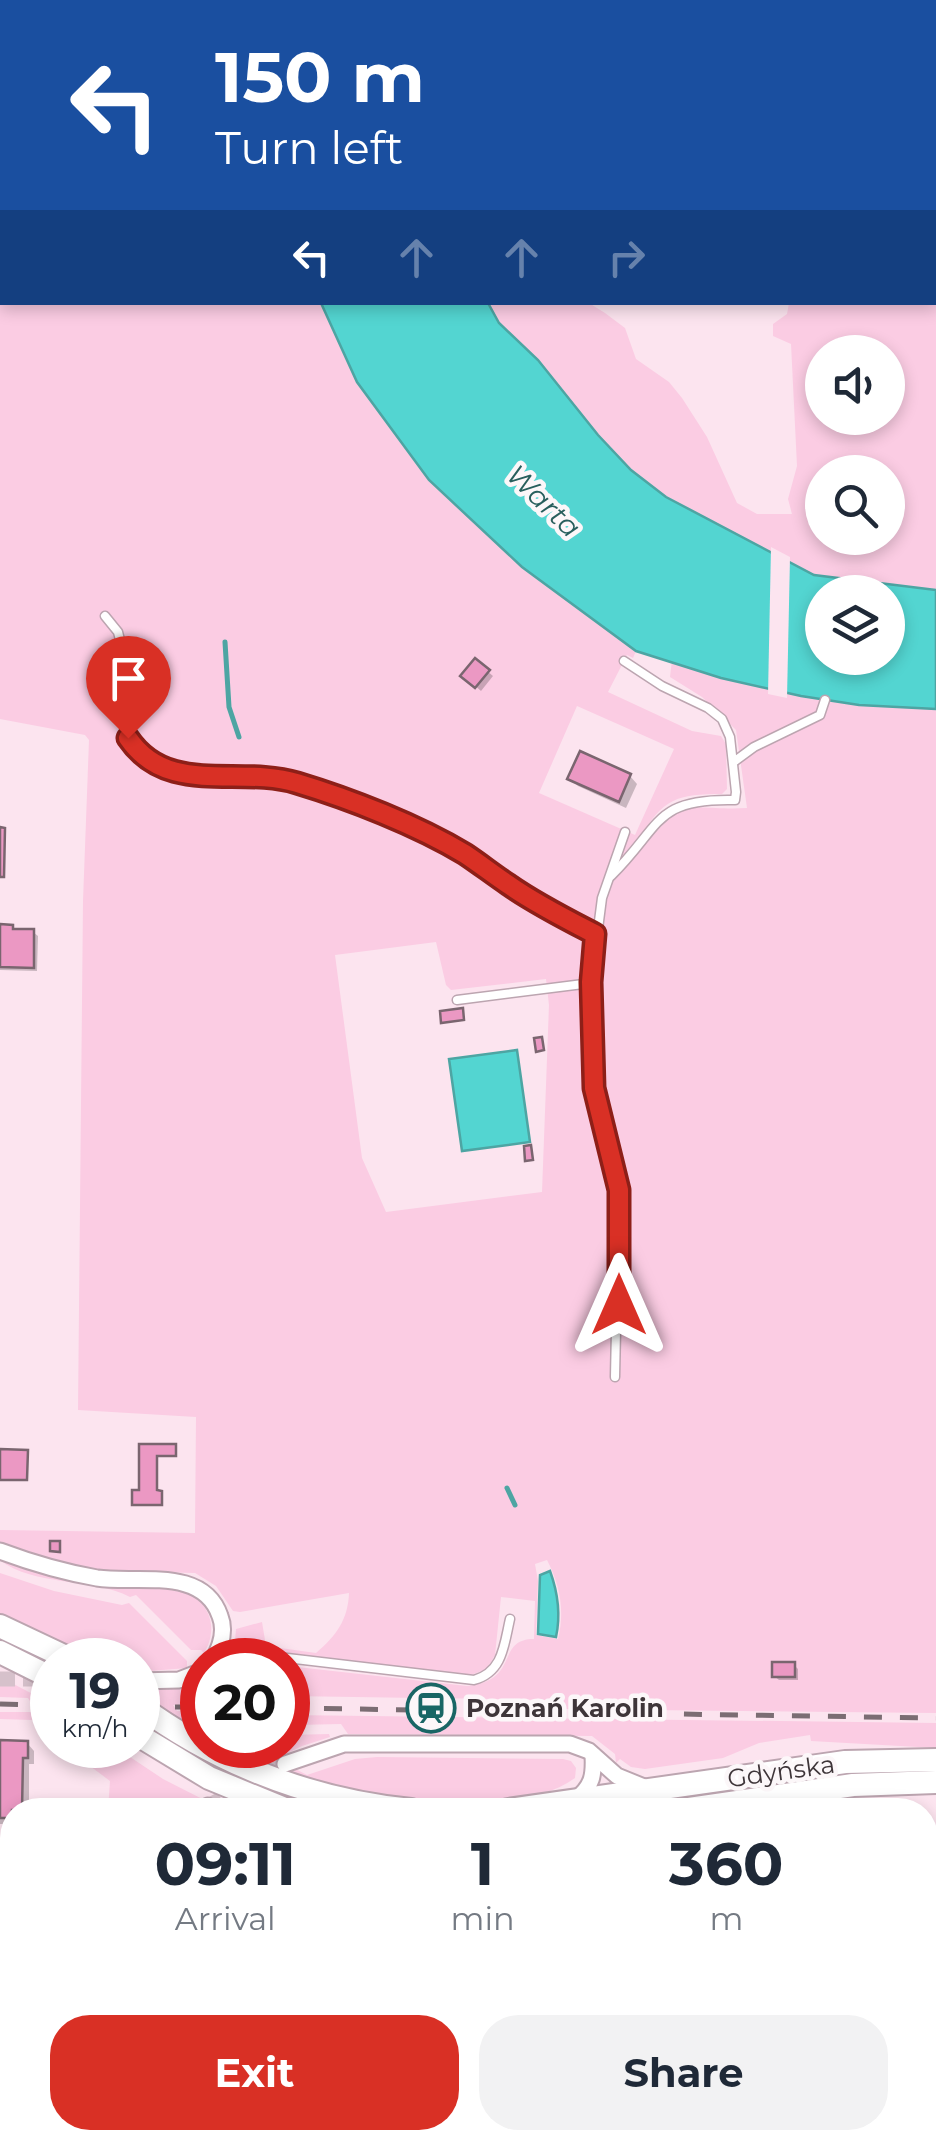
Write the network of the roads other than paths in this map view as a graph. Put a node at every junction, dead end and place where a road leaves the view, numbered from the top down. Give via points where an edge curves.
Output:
1 (105, 616) dead end
2 (624, 661) dead end
3 (825, 700) dead end
4 (735, 760) junction
5 (625, 832) dead end
6 (611, 876) junction
7 (595, 934) junction
8 (591, 982) junction
9 (457, 1000) dead end
10 (614, 1378) dead end
11 (0, 1551) edge
12 (510, 1619) dead end
13 (0, 1626) edge
14 (220, 1638) edge
15 (30, 1640) edge
16 (0, 1652) edge
17 (310, 1664) edge
18 (30, 1667) edge
19 (160, 1719) edge
20 (160, 1749) edge
21 (310, 1754) edge
22 (593, 1754) junction
23 (936, 1760) edge
24 (936, 1782) edge
25 (652, 1790) junction
26 (258, 1798) edge
27 (338, 1798) edge
28 (577, 1798) edge
29 (595, 1798) edge
30 (764, 1798) edge

1 - 7 lane via 121,644 123,722 150,764 210,778 264,776 314,789 464,854
2 - 4 lane via 722,720
3 - 4 lane via 820,716
4 - 6 lane via 735,800 681,804 663,815
5 - 6 lane
6 - 7 lane
7 - 8 lane
8 - 9 lane
8 - 10 lane via 594,1088 619,1190
11 - 14 street via 93,1577 193,1585 219,1612
12 - 17 lane via 494,1670 474,1680
13 - 15 main road
16 - 18 main road
19 - 27 main road via 269,1778
20 - 26 main road
21 - 22 street via 373,1742 570,1744
22 - 25 street via 618,1776
22 - 28 street via 592,1780
23 - 25 main road, Gdyńska via 845,1762
24 - 30 main road, Gdyńska
25 - 29 main road, Gdyńska

